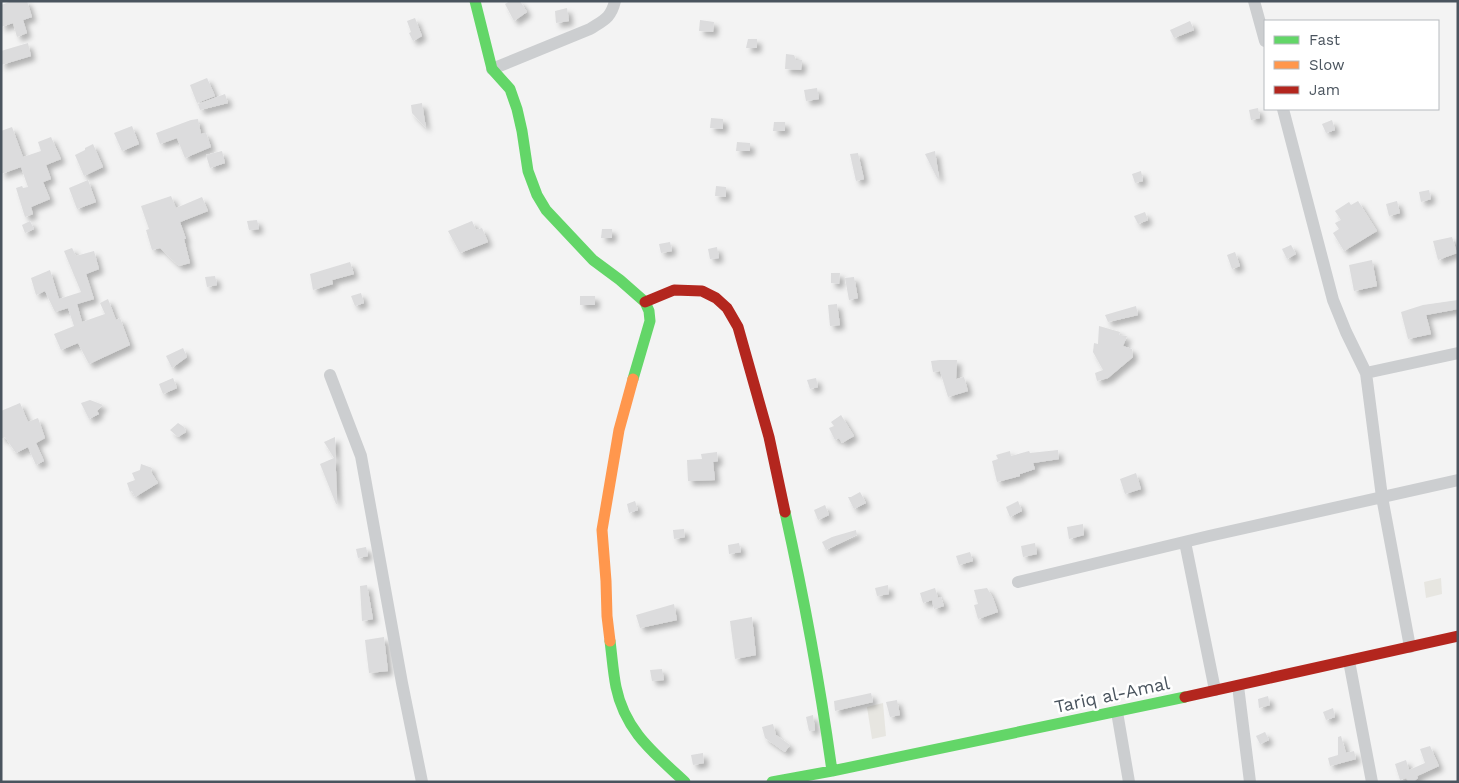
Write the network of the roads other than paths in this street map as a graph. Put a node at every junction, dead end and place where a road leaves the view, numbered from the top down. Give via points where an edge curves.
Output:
1 (474, 1) edge
2 (615, 1) edge
3 (1254, 1) edge
4 (1264, 37) edge
5 (492, 70) junction
6 (1283, 110) edge
7 (645, 302) junction
8 (1458, 354) edge
9 (1366, 373) junction
10 (330, 375) dead end
11 (1458, 480) edge
12 (1382, 497) junction
13 (1185, 542) junction
14 (1018, 582) dead end
15 (1458, 636) edge
16 (1410, 647) junction
17 (1349, 661) junction
18 (1238, 686) junction
19 (1215, 690) junction
20 (1117, 712) junction
21 (832, 771) junction
22 (422, 782) edge
23 (685, 782) edge
24 (772, 782) edge
25 (1129, 782) edge
26 (1250, 782) edge
27 (1372, 782) edge

1 - 5 main road
2 - 5 street via 611,14 590,29
3 - 4 street
5 - 7 main road via 510,89 522,131 528,171 546,210 593,260
6 - 9 street via 1333,300
7 - 21 main road via 674,290 702,291 727,308 738,327 769,438 802,587
7 - 23 main road via 650,321 619,430 602,530 607,616 616,687 622,707 646,746
8 - 9 street
9 - 12 street
10 - 22 street via 361,456
11 - 12 street
12 - 13 street
12 - 16 street
13 - 14 street
13 - 19 street
15 - 16 main road, Tariq al-Amal
16 - 17 main road, Tariq al-Amal
17 - 18 main road, Tariq al-Amal
17 - 27 street
18 - 19 main road, Tariq al-Amal
18 - 26 street
19 - 20 main road, Tariq al-Amal
20 - 21 main road, Tariq al-Amal
20 - 25 street
21 - 24 main road, Tariq al-Amal

